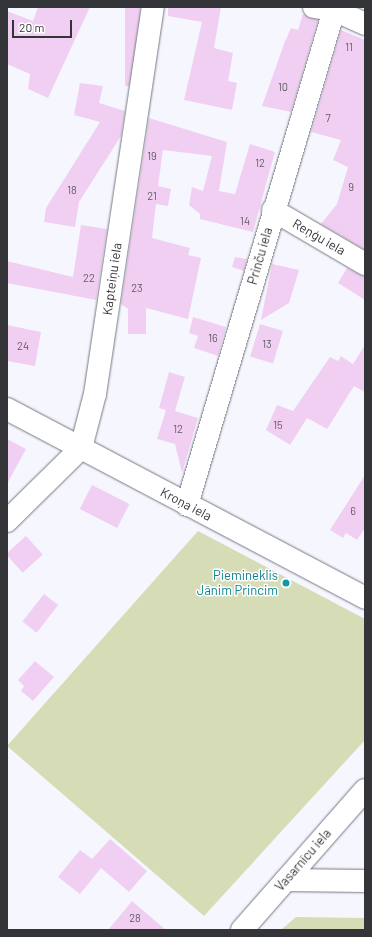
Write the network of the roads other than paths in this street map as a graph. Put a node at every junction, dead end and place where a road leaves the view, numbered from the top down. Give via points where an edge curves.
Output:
1 (153, 7) edge
2 (327, 8) edge
3 (365, 24) edge
4 (273, 210) junction
5 (365, 264) edge
6 (7, 409) edge
7 (81, 448) junction
8 (187, 505) junction
9 (7, 521) edge
10 (365, 598) edge
11 (365, 790) edge
12 (286, 880) junction
13 (365, 881) edge
14 (242, 930) edge

1 - 7 street, Kapteiņu iela via 95,394
2 - 3 street
2 - 4 street, Prinču iela
4 - 5 street, Reņģu iela
4 - 8 street, Prinču iela
6 - 7 street, Kroņa iela
7 - 8 street, Kroņa iela
7 - 9 street
8 - 10 street, Kroņa iela
11 - 12 street, Vasarnīcu iela
12 - 13 street
12 - 14 street, Vasarnīcu iela

